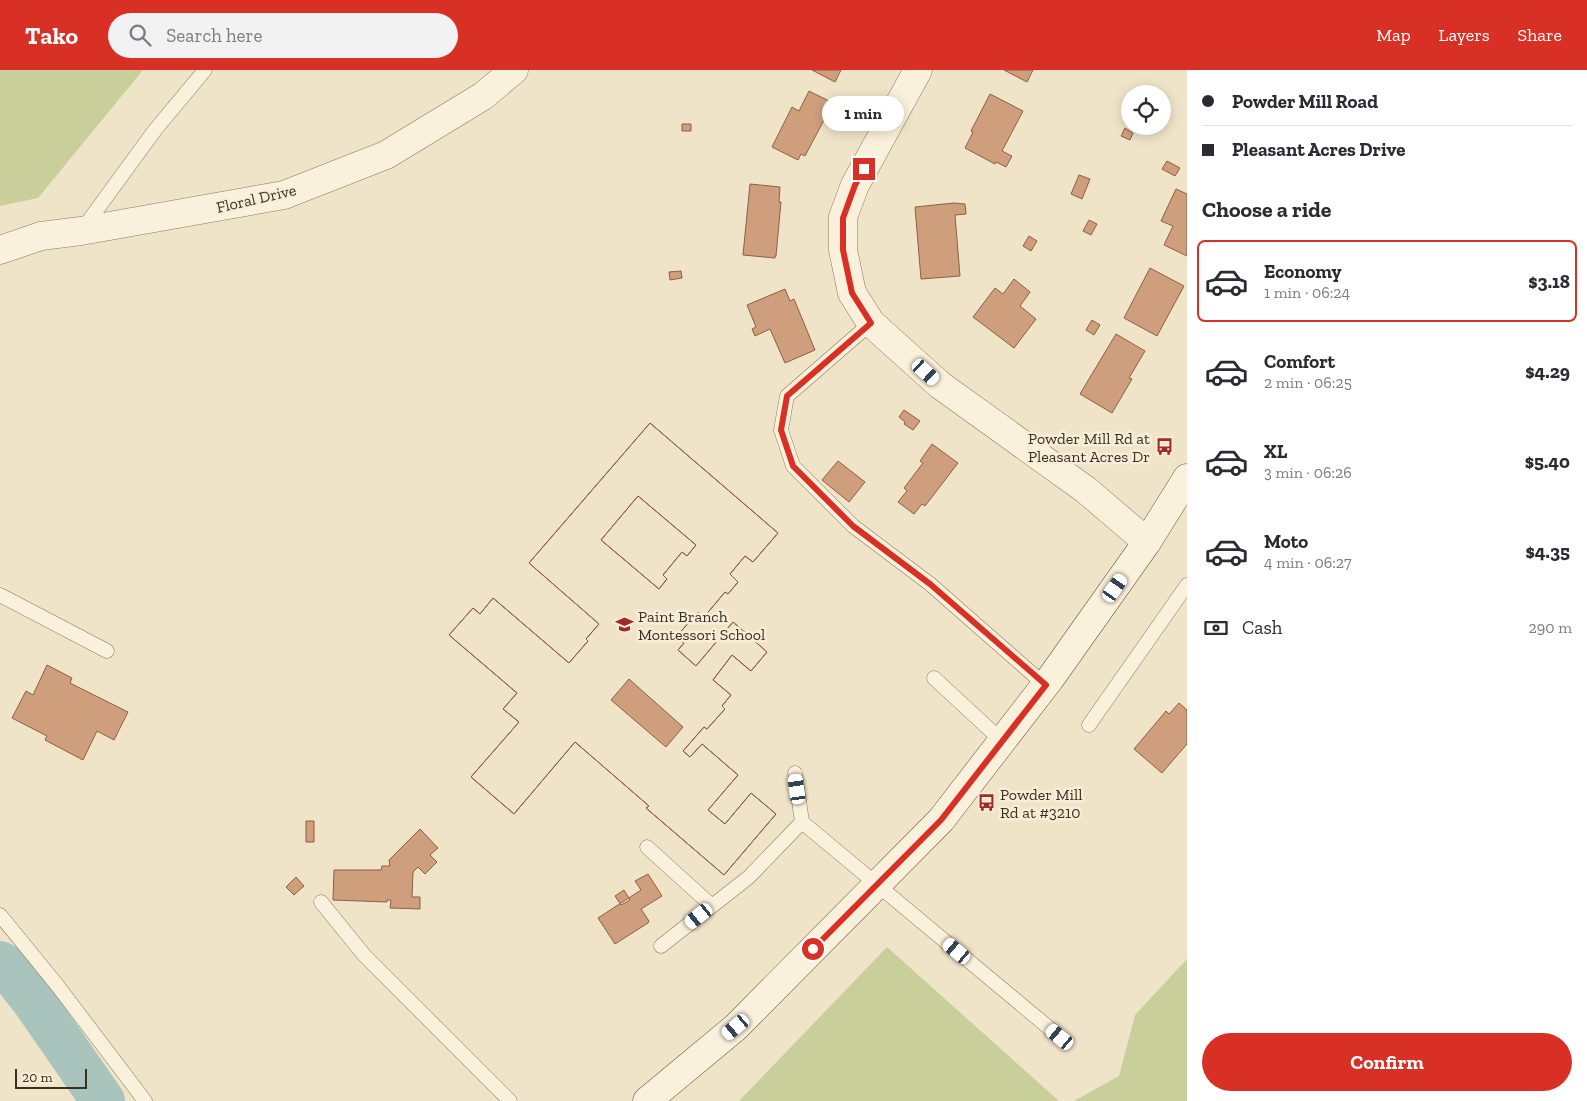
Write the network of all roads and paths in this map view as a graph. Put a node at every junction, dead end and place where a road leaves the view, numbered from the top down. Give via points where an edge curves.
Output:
1 (205, 70) edge
2 (514, 70) edge
3 (918, 70) edge
4 (81, 232) junction
5 (0, 250) edge
6 (871, 323) junction
7 (1187, 478) edge
8 (1147, 542) junction
9 (1187, 585) edge
10 (0, 595) edge
11 (107, 651) dead end
12 (934, 678) dead end
13 (1046, 685) junction
14 (1089, 726) dead end
15 (1002, 741) junction
16 (795, 773) dead end
17 (802, 822) junction
18 (647, 847) dead end
19 (878, 884) junction
20 (321, 902) dead end
21 (712, 906) junction
22 (0, 915) edge
23 (661, 946) dead end
24 (1060, 1037) dead end
25 (145, 1101) edge
26 (510, 1101) edge
27 (647, 1101) edge

1 - 4 lane via 155,130
2 - 4 street, Floral Drive via 483,96 386,155 284,195
3 - 6 street via 855,185 843,218 843,250 852,293
4 - 5 street, Floral Drive via 42,236
6 - 8 street via 940,385 1086,490
6 - 13 lane via 787,396 781,430 793,466 853,526 930,584
7 - 8 street
8 - 13 street
9 - 14 lane
10 - 11 lane
12 - 15 lane
13 - 15 street
15 - 19 street via 941,820
16 - 17 lane
17 - 19 lane
17 - 21 lane via 749,876
18 - 21 lane
19 - 24 lane
19 - 27 street via 736,1027
20 - 26 lane via 364,955
21 - 23 lane
22 - 25 lane

